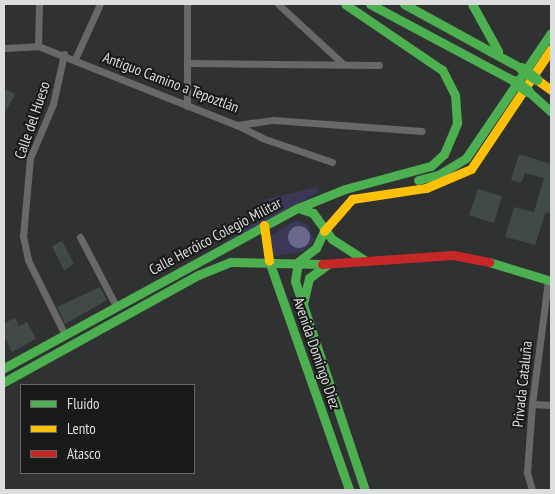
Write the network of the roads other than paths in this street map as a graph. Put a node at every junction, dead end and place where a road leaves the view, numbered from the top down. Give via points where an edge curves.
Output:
1 (39, 4) edge
2 (100, 4) edge
3 (187, 4) edge
4 (278, 4) edge
5 (345, 4) edge
6 (370, 4) edge
7 (404, 4) edge
8 (472, 4) edge
9 (551, 33) edge
10 (38, 46) junction
11 (4, 48) edge
12 (551, 49) edge
13 (64, 54) junction
14 (503, 57) junction
15 (74, 59) junction
16 (190, 63) junction
17 (343, 64) junction
18 (379, 65) dead end
19 (551, 90) edge
20 (187, 106) junction
21 (551, 112) edge
22 (237, 125) junction
23 (422, 131) dead end
24 (332, 162) dead end
25 (386, 180) junction
26 (298, 208) junction
27 (264, 225) junction
28 (324, 231) junction
29 (80, 237) dead end
30 (269, 261) junction
31 (366, 261) junction
32 (298, 262) junction
33 (328, 264) junction
34 (550, 280) edge
35 (548, 297) edge
36 (303, 304) junction
37 (116, 306) junction
38 (65, 335) junction
39 (314, 341) junction
40 (298, 346) junction
41 (4, 368) edge
42 (4, 382) edge
43 (532, 404) junction
44 (551, 405) edge
45 (349, 490) edge
46 (365, 490) edge
47 (532, 490) edge

1 - 10 street
2 - 15 street
3 - 16 street
4 - 17 street
5 - 25 main road via 430,58 455,95 457,124 444,154 431,166
6 - 21 main road, bridge via 514,81
7 - 14 main road
8 - 14 main road via 478,22
9 - 25 main road via 466,158 423,180
10 - 11 street, Antiguo Camino a Tepoztlán
10 - 13 street, Antiguo Camino a Tepoztlán
12 - 28 main road via 471,169 426,188 352,199
13 - 15 street, Antiguo Camino a Tepoztlán
13 - 38 street, Calle del Hueso via 53,104 30,158 23,236 28,260
14 - 19 main road, bridge
15 - 20 street, Antiguo Camino a Tepoztlán
16 - 17 street
16 - 20 street
17 - 18 street
20 - 22 street, Antiguo Camino a Tepoztlán
22 - 23 street, Antiguo Camino a Tepoztlán via 274,120
22 - 24 street via 262,138
25 - 26 main road via 338,191
26 - 27 main road, Calle Heróico Colegio Militar
26 - 28 main road, Calle Heróico Colegio Militar via 313,213
27 - 30 main road, Avenida Domingo Diez via 262,242
27 - 37 main road, Calle Heróico Colegio Militar
28 - 31 main road, Calle Heróico Colegio Militar via 349,253
28 - 32 main road via 316,248
29 - 37 street
30 - 32 main road, Calle Heróico Colegio Militar
30 - 40 main road, Avenida Domingo Diez
30 - 42 main road, Calle Heróico Colegio Militar via 213,267
31 - 33 main road, Calle Heróico Colegio Militar
31 - 34 main road, Calle Heróico Colegio Militar via 453,254 508,265
32 - 33 main road, Calle Heróico Colegio Militar
32 - 36 main road, Avenida Domingo Diez via 295,281
33 - 36 main road via 309,278
34 - 35 street, Privada Cataluña
35 - 43 street, Privada Cataluña
36 - 39 main road, Avenida Domingo Diez
37 - 38 main road, Calle Heróico Colegio Militar
38 - 41 main road, Calle Heróico Colegio Militar
39 - 40 main road
39 - 46 main road, Avenida Domingo Diez
40 - 45 main road, Avenida Domingo Diez
43 - 44 street
43 - 47 street, Privada Cataluña via 527,472

